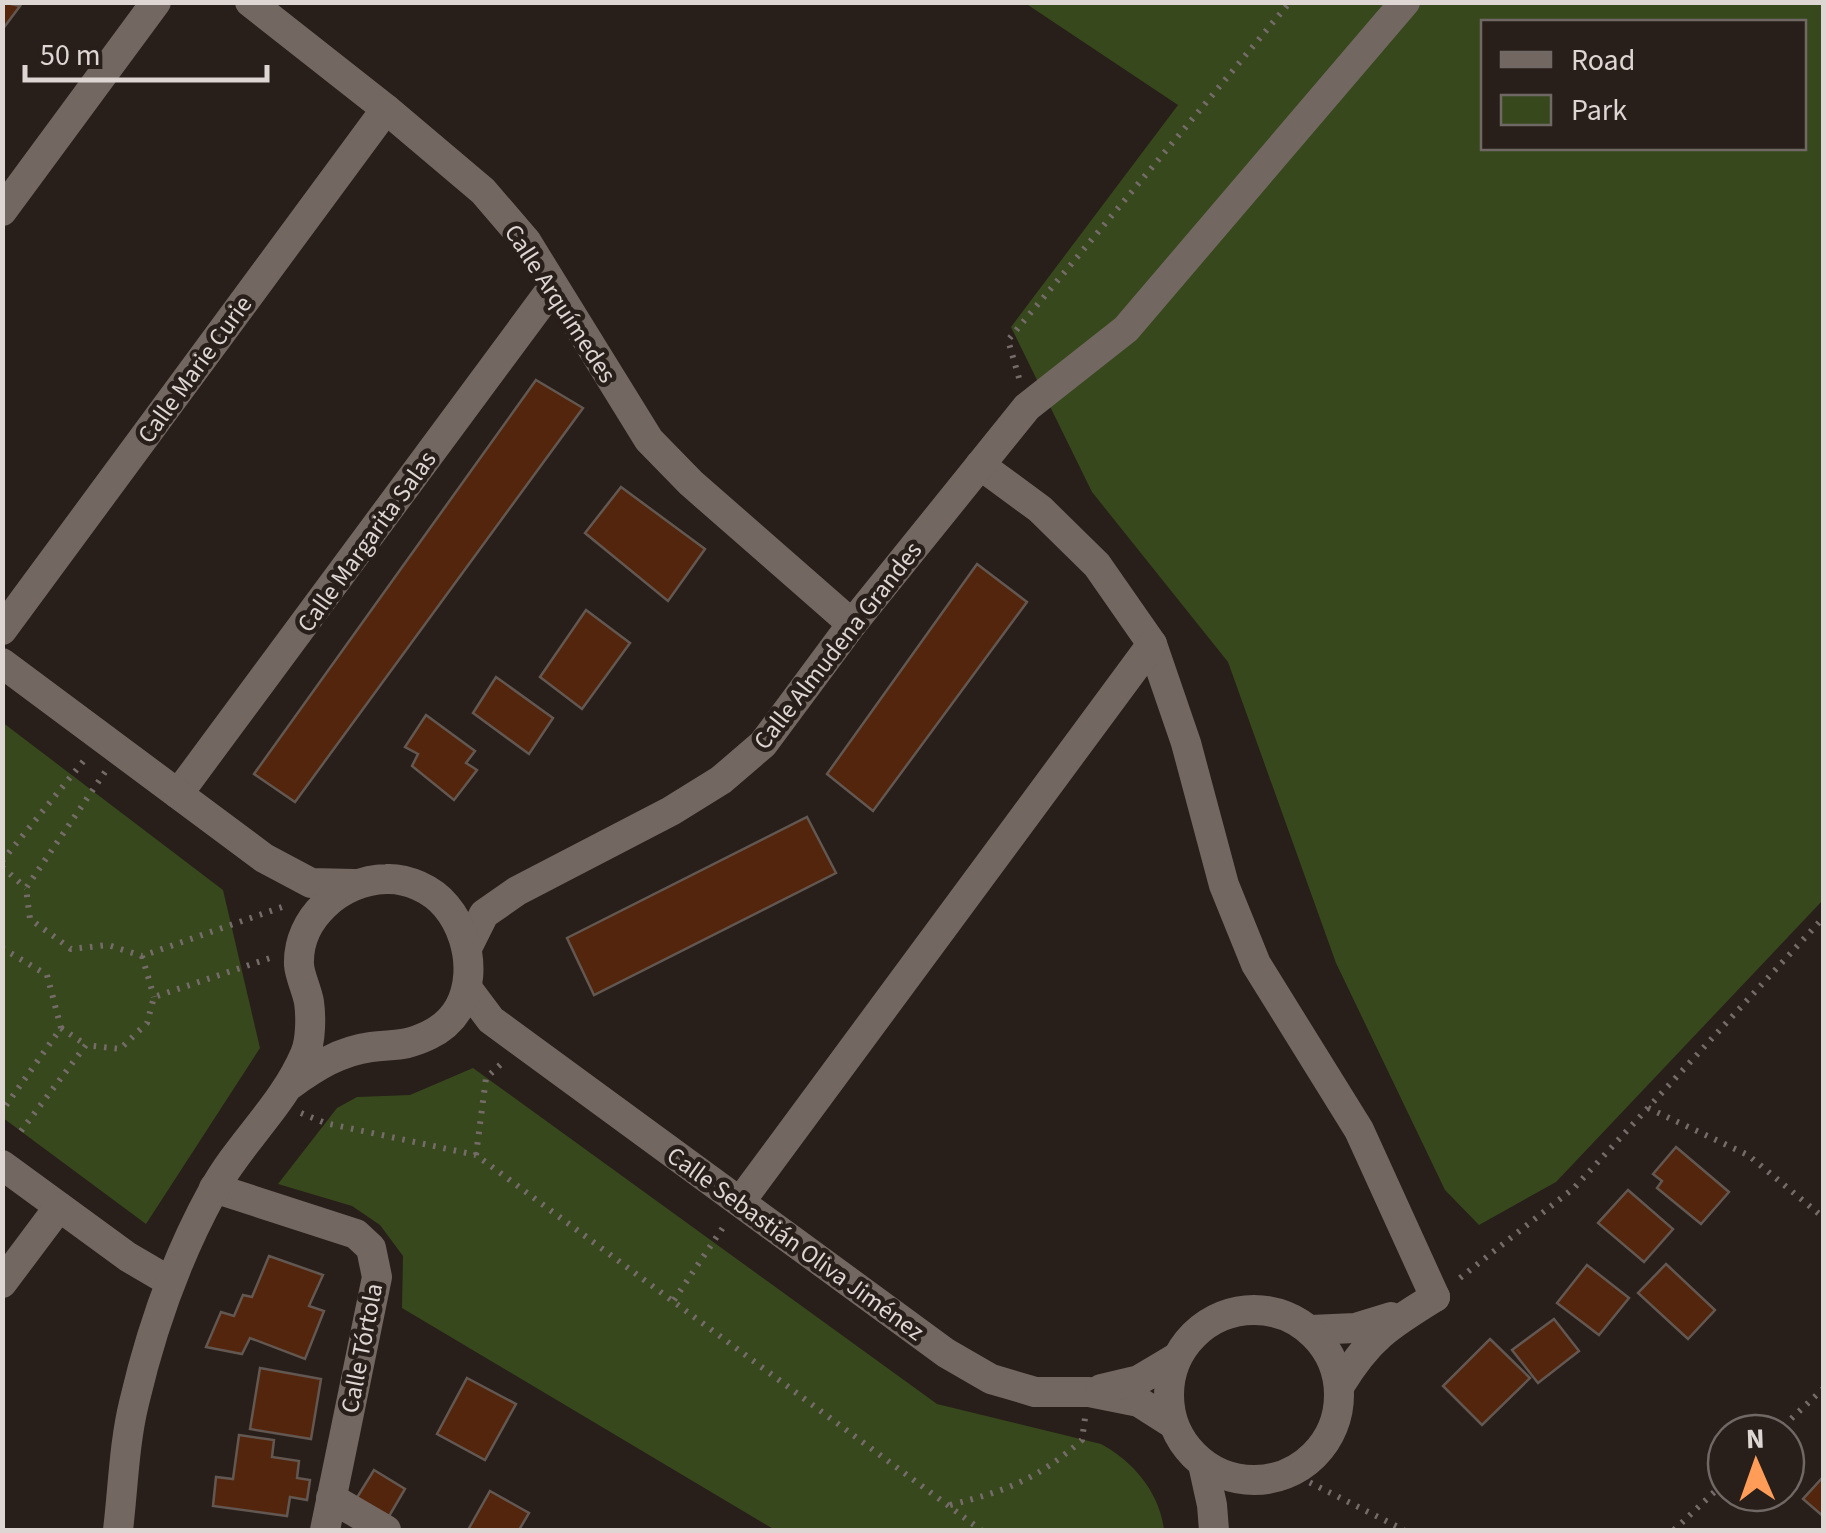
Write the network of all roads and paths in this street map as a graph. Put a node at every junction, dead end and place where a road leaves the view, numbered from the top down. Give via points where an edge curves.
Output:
1 (156, 2) edge
2 (250, 2) edge
3 (1290, 2) edge
4 (1406, 2) edge
5 (386, 109) junction
6 (2, 211) edge
7 (553, 287) junction
8 (1027, 407) junction
9 (980, 464) junction
10 (852, 624) junction
11 (2, 630) edge
12 (1152, 644) junction
13 (2, 663) edge
14 (112, 745) junction
15 (178, 794) junction
16 (264, 858) junction
17 (2, 864) edge
18 (354, 884) junction
19 (26, 888) junction
20 (517, 891) junction
21 (440, 899) junction
22 (1824, 917) edge
23 (301, 927) junction
24 (468, 946) junction
25 (2, 948) edge
26 (142, 956) junction
27 (467, 988) junction
28 (154, 997) junction
29 (310, 1005) junction
30 (62, 1028) junction
31 (434, 1033) junction
32 (524, 1044) junction
33 (86, 1045) junction
34 (369, 1047) junction
35 (283, 1093) junction
36 (1648, 1108) junction
37 (2, 1111) edge
38 (21, 1131) dead end
39 (476, 1155) junction
40 (2, 1165) edge
41 (214, 1188) junction
42 (740, 1202) junction
43 (60, 1207) junction
44 (1824, 1218) edge
45 (170, 1280) junction
46 (2, 1283) edge
47 (1435, 1298) junction
48 (674, 1300) junction
49 (1311, 1330) junction
50 (1176, 1358) junction
51 (1340, 1385) junction
52 (1824, 1388) edge
53 (1089, 1392) junction
54 (1797, 1413) edge
55 (1172, 1423) junction
56 (1203, 1464) junction
57 (1292, 1473) junction
58 (1256, 1482) junction
59 (332, 1498) junction
60 (1706, 1500) edge
61 (948, 1506) junction
62 (118, 1530) edge
63 (325, 1530) edge
64 (386, 1530) edge
65 (982, 1530) edge
66 (1216, 1530) edge
67 (1404, 1530) edge
68 (1674, 1530) edge

1 - 6 street
2 - 5 street, Calle Arquímedes
3 - 8 path via 1008,340
4 - 8 street, Calle Almudena Grandes via 1126,329
5 - 7 street, Calle Arquímedes via 483,191 526,241
5 - 11 street, Calle Marie Curie
7 - 10 street, Calle Arquímedes via 649,440
7 - 15 street, Calle Margarita Salas
8 - 9 street, Calle Almudena Grandes
9 - 10 street, Calle Almudena Grandes
9 - 12 street via 1040,509 1097,565
10 - 20 street, Calle Almudena Grandes via 763,744 721,780
12 - 42 street
12 - 47 street via 1224,885 1256,964 1358,1130
13 - 14 street
14 - 15 street
14 - 17 path
14 - 19 path via 91,790
15 - 16 street
16 - 18 street via 311,883
16 - 23 street
17 - 19 path
18 - 21 street via 387,878 416,884
18 - 23 street
19 - 26 path via 30,919 71,949 108,945
20 - 21 street, Calle Almudena Grandes via 474,902
20 - 24 street, Calle Almudena Grandes via 484,914
21 - 24 street
22 - 36 path
23 - 26 path via 232,928
23 - 28 path
23 - 29 street via 299,965
24 - 27 street
25 - 30 path via 47,975
26 - 28 path
27 - 31 street
27 - 32 street, Calle Sebastián Oliva Jiménez via 491,1020
28 - 33 path via 147,1023 120,1049
29 - 34 street via 330,1030
29 - 35 street via 308,1050
30 - 33 path
30 - 37 path
31 - 32 street, Calle Sebastián Oliva Jiménez via 482,1032
31 - 34 street via 402,1047
32 - 39 path via 486,1078
32 - 42 street, Calle Sebastián Oliva Jiménez
33 - 38 path
34 - 35 street via 324,1061
35 - 39 path via 325,1123
35 - 41 street
36 - 44 path via 1748,1155
36 - 47 path via 1574,1188
39 - 48 path
40 - 43 street
41 - 45 street
41 - 59 street, Calle Tórtola via 356,1234 371,1248 377,1277
42 - 48 path
42 - 53 street, Calle Sebastián Oliva Jiménez via 990,1380 1036,1392
43 - 45 street
43 - 46 street
45 - 62 street via 133,1406
47 - 49 street via 1368,1325
47 - 51 street via 1385,1328
48 - 61 path
49 - 50 street via 1284,1314 1244,1310 1218,1317
49 - 51 street via 1331,1355
50 - 53 street, Calle Sebastián Oliva Jiménez via 1139,1380
50 - 55 street via 1167,1396
51 - 57 street via 1332,1431
52 - 54 path
53 - 55 street, Calle Sebastián Oliva Jiménez via 1139,1402
53 - 61 path via 1082,1440 1050,1469
55 - 56 street
56 - 58 street
56 - 66 street
57 - 58 street
57 - 67 path
58 - 66 street
59 - 63 street, Calle Tórtola
59 - 64 street
60 - 68 path
61 - 65 path

